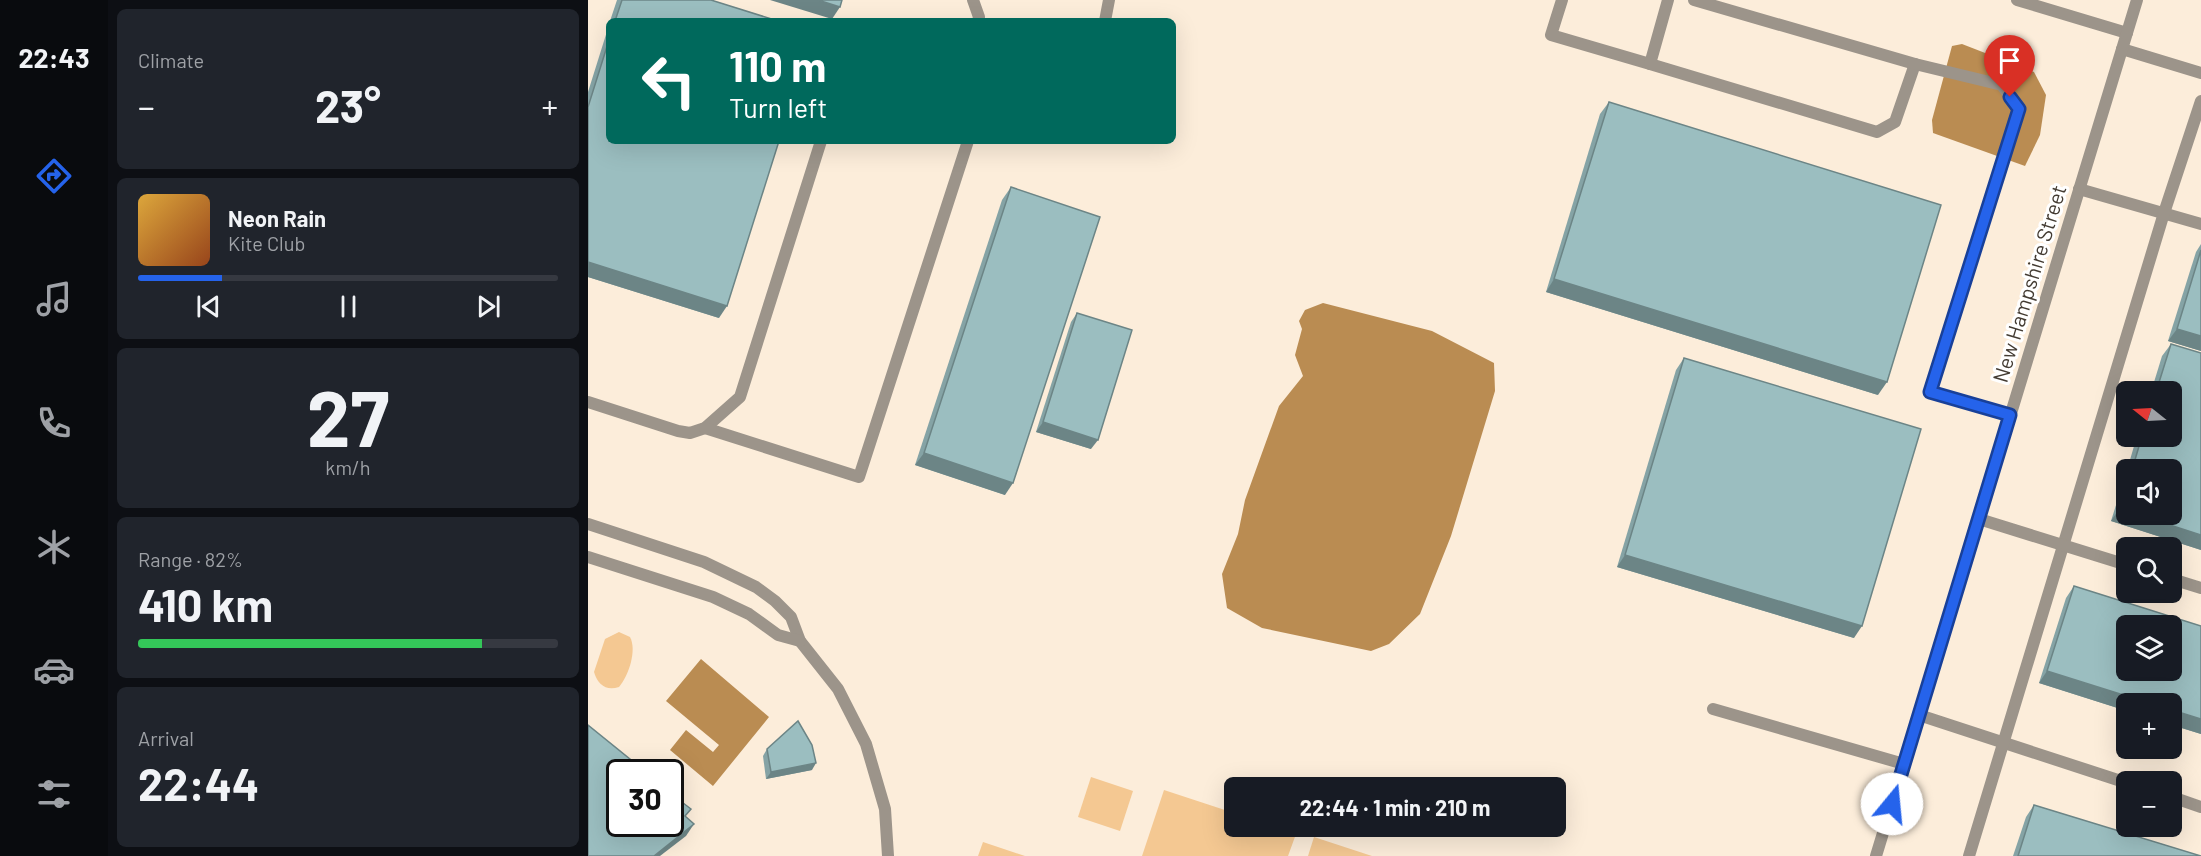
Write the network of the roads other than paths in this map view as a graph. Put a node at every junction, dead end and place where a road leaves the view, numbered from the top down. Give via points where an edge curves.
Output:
1 (973, 0) edge
2 (1109, 0) edge
3 (1562, 0) edge
4 (1668, 0) edge
5 (1694, 0) edge
6 (2017, 0) edge
7 (2137, 0) edge
8 (979, 18) edge
9 (1106, 18) edge
10 (2127, 33) junction
11 (2122, 49) junction
12 (1650, 64) junction
13 (1915, 64) junction
14 (2201, 73) edge
15 (2201, 101) edge
16 (820, 144) edge
17 (967, 144) edge
18 (2079, 189) junction
19 (2164, 213) junction
20 (2201, 224) edge
21 (588, 402) edge
22 (2010, 415) junction
23 (705, 428) junction
24 (1979, 519) junction
25 (588, 524) edge
26 (2063, 545) junction
27 (588, 557) edge
28 (2116, 562) edge
29 (2182, 582) edge
30 (2201, 588) edge
31 (800, 641) junction
32 (1713, 709) dead end
33 (1919, 715) junction
34 (2002, 742) junction
35 (1904, 764) junction
36 (2116, 779) edge
37 (2182, 800) edge
38 (2201, 807) edge
39 (888, 856) edge
40 (1876, 856) edge
41 (1969, 856) edge

1 - 8 street
2 - 9 street
3 - 12 street via 1551,35
4 - 12 street
5 - 13 street
6 - 10 street
7 - 10 street, New Hampshire Street
10 - 11 street, New Hampshire Street
11 - 14 street
11 - 18 street, New Hampshire Street
12 - 13 street via 1877,132 1895,123
13 - 22 street via 2002,85 2019,109 1930,392
15 - 19 street
16 - 23 street via 740,397
17 - 23 street via 859,477
18 - 19 street
18 - 22 street, New Hampshire Street
19 - 20 street
19 - 26 street
21 - 23 street via 678,431 690,433
22 - 24 street, New Hampshire Street
24 - 26 street
24 - 33 street, New Hampshire Street
25 - 31 street via 704,562 756,587 791,616
26 - 28 street
26 - 34 street
27 - 31 street via 712,597 778,635
29 - 30 street
31 - 39 street via 838,689 864,739 885,809
32 - 35 street
33 - 34 street
33 - 35 street, New Hampshire Street
34 - 36 street
34 - 41 street
35 - 40 street, New Hampshire Street
37 - 38 street

